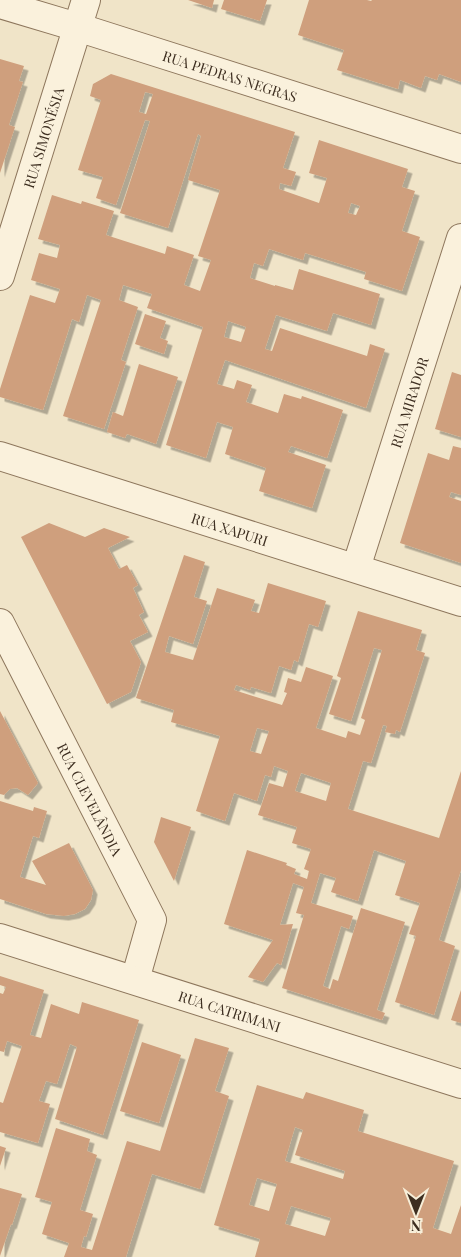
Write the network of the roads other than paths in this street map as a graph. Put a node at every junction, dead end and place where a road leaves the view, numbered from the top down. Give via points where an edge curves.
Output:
1 (86, 0) edge
2 (0, 4) edge
3 (78, 26) junction
4 (461, 149) edge
5 (461, 238) edge
6 (0, 276) edge
7 (0, 456) edge
8 (356, 568) junction
9 (461, 602) edge
10 (0, 622) edge
11 (0, 938) edge
12 (135, 980) junction
13 (461, 1084) edge

1 - 3 street, RUA SIMONÉSIA
2 - 3 street, RUA PEDRAS NEGRAS
3 - 4 street, RUA PEDRAS NEGRAS
3 - 6 street, RUA SIMONÉSIA
5 - 8 street, RUA MIRADOR
7 - 8 street, RUA XAPURI
8 - 9 street, RUA XAPURI
10 - 12 street, RUA CLEVELÂNDIA via 152,920
11 - 12 street, RUA CATRIMANI
12 - 13 street, RUA CATRIMANI

